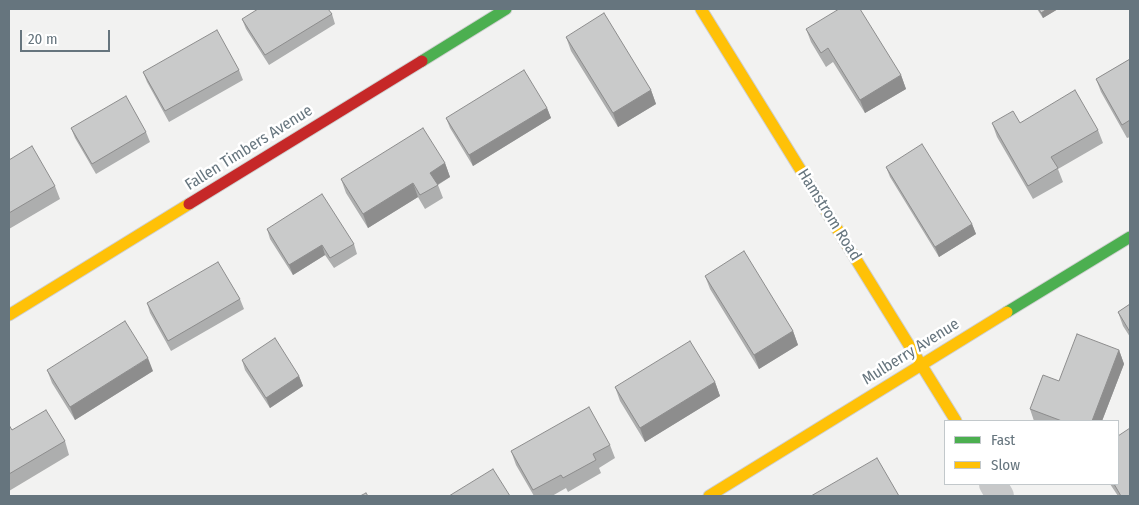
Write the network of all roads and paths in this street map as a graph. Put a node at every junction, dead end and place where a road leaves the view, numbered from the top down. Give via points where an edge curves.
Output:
1 (506, 9) edge
2 (701, 9) edge
3 (1130, 237) edge
4 (9, 315) edge
5 (922, 363) junction
6 (955, 420) edge
7 (994, 485) edge
8 (709, 496) edge
9 (1000, 496) edge

1 - 4 street, Fallen Timbers Avenue
2 - 5 street, Hamstrom Road
3 - 5 street, Mulberry Avenue
5 - 6 street, Hamstrom Road
5 - 8 street, Mulberry Avenue
7 - 9 street

